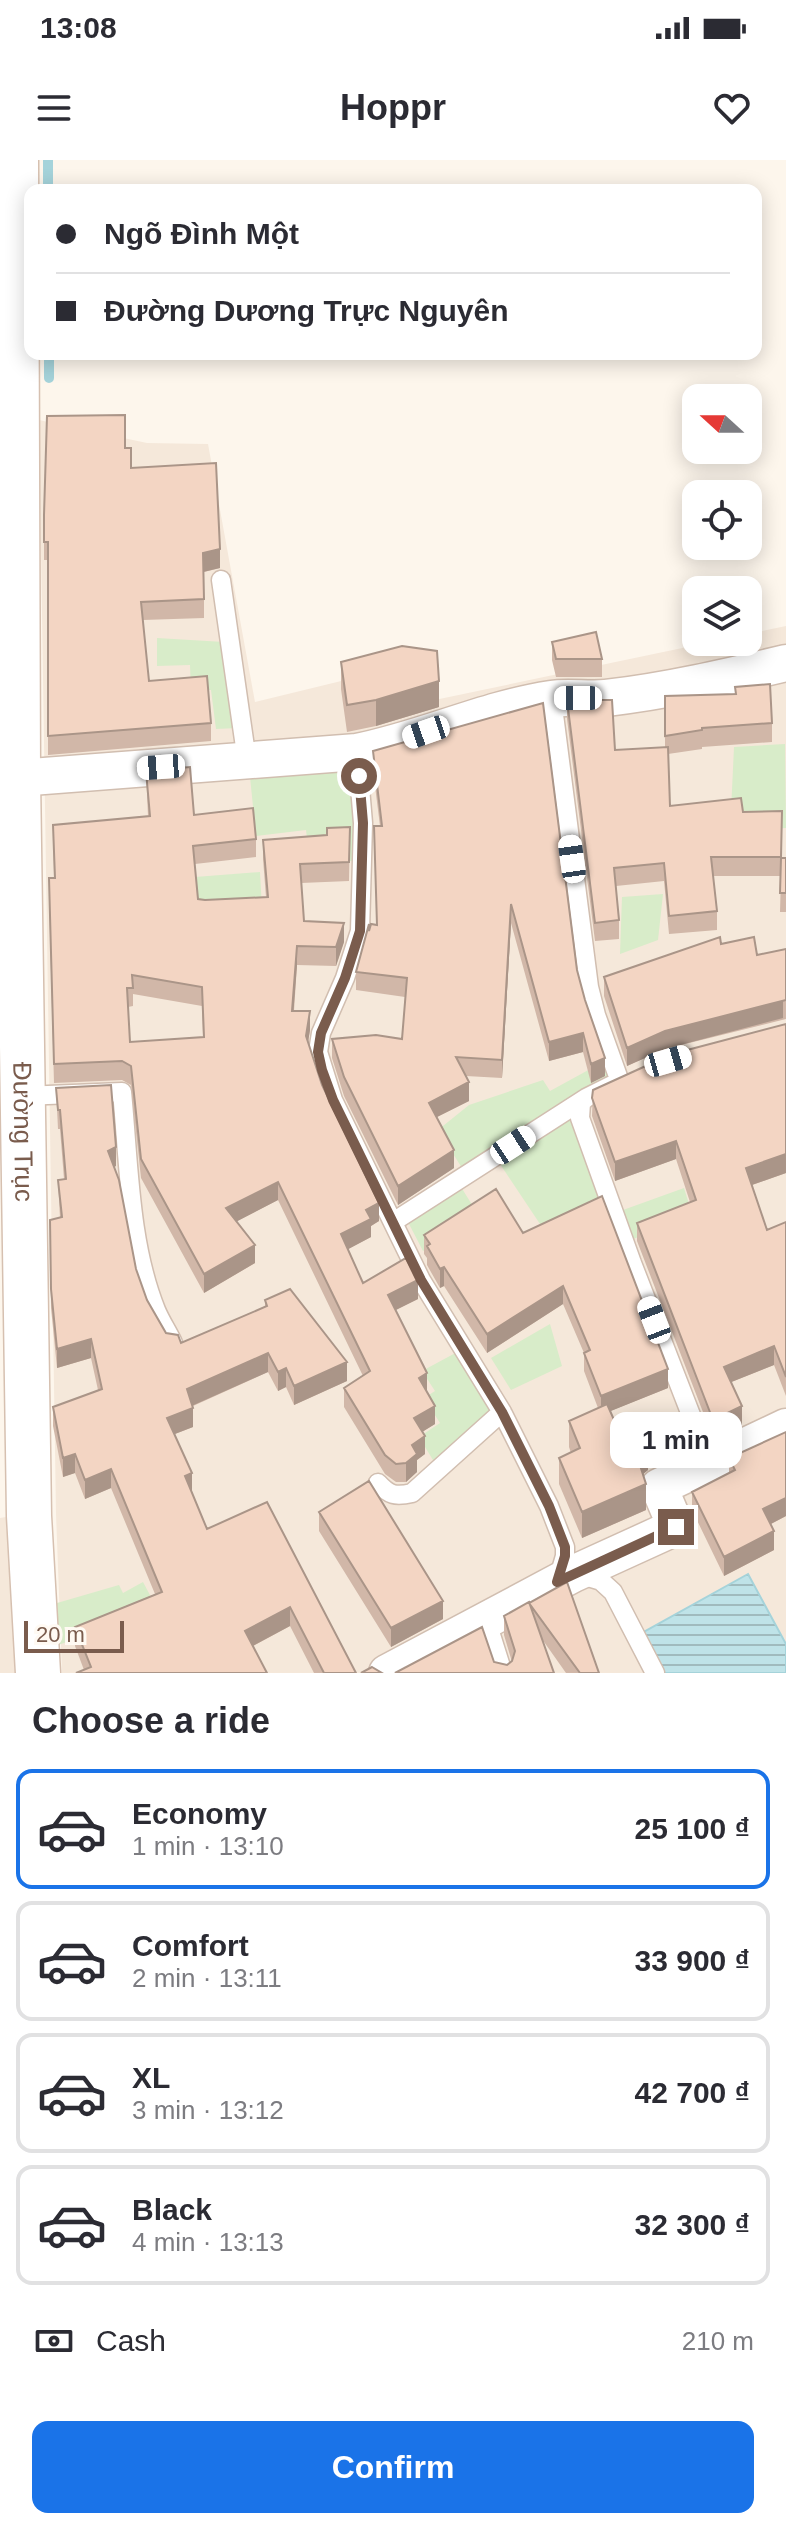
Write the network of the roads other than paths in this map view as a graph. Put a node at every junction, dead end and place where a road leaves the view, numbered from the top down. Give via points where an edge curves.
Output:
1 (16, 160) edge
2 (221, 580) dead end
3 (786, 663) edge
4 (552, 699) junction
5 (357, 752) junction
6 (247, 761) junction
7 (18, 778) junction
8 (23, 1096) junction
9 (586, 1098) junction
10 (393, 1222) junction
11 (173, 1343) edge
12 (502, 1412) junction
13 (786, 1427) edge
14 (710, 1464) junction
15 (378, 1483) dead end
16 (565, 1578) junction
17 (486, 1619) junction
18 (38, 1673) edge
19 (387, 1673) edge
20 (503, 1673) edge
21 (655, 1673) edge

1 - 7 street, Đường Trục
2 - 6 lane
3 - 4 street via 696,684 604,698
4 - 5 street
4 - 9 lane via 589,987 626,1079
5 - 6 street
5 - 10 lane via 363,823 360,931 318,1052 333,1100
6 - 7 street
7 - 8 street, Đường Trục
8 - 11 lane via 122,1092 133,1211 145,1273
8 - 18 street, Đường Trục via 29,1516
9 - 10 lane
9 - 14 lane via 580,1118
10 - 12 lane via 421,1280
12 - 15 lane via 412,1493 387,1494
12 - 16 lane via 562,1534
13 - 14 street
14 - 16 street via 659,1487 676,1527
16 - 17 street
16 - 21 lane via 587,1575 613,1592
17 - 19 street
17 - 20 lane

